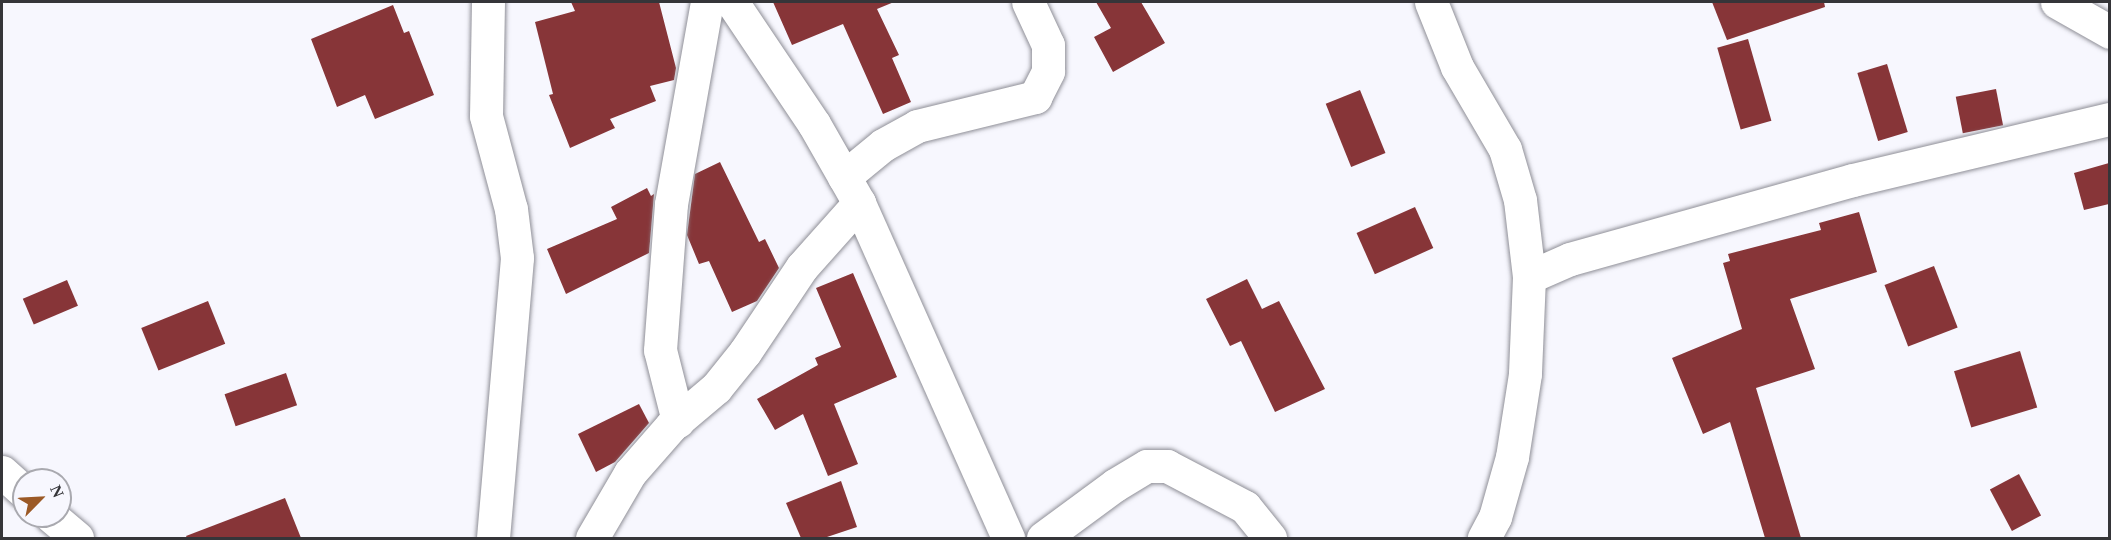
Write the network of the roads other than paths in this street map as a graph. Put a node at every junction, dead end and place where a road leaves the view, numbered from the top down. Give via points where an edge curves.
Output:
1 (488, 2) edge
2 (707, 2) edge
3 (732, 2) edge
4 (1028, 2) edge
5 (1431, 2) edge
6 (2057, 2) edge
7 (2109, 32) edge
8 (2109, 119) edge
9 (852, 190) junction
10 (1529, 277) junction
11 (678, 421) junction
12 (65, 528) edge
13 (77, 538) edge
14 (493, 538) edge
15 (592, 538) edge
16 (1008, 538) edge
17 (1043, 538) edge
18 (1270, 538) edge
19 (1484, 538) edge

1 - 14 street via 486,116 511,209 517,258
2 - 11 street via 671,204 660,350
3 - 9 street
4 - 9 street via 1048,45 1048,71 1035,97 917,126 883,146
5 - 10 street via 1456,67 1505,149 1520,200
6 - 7 street
8 - 10 street via 1853,180 1570,259
9 - 11 street via 745,352 716,388
9 - 16 street
10 - 19 street via 1524,374 1512,457 1495,517
11 - 15 street via 630,473
12 - 13 street
17 - 18 street via 1147,466 1167,466 1245,507

